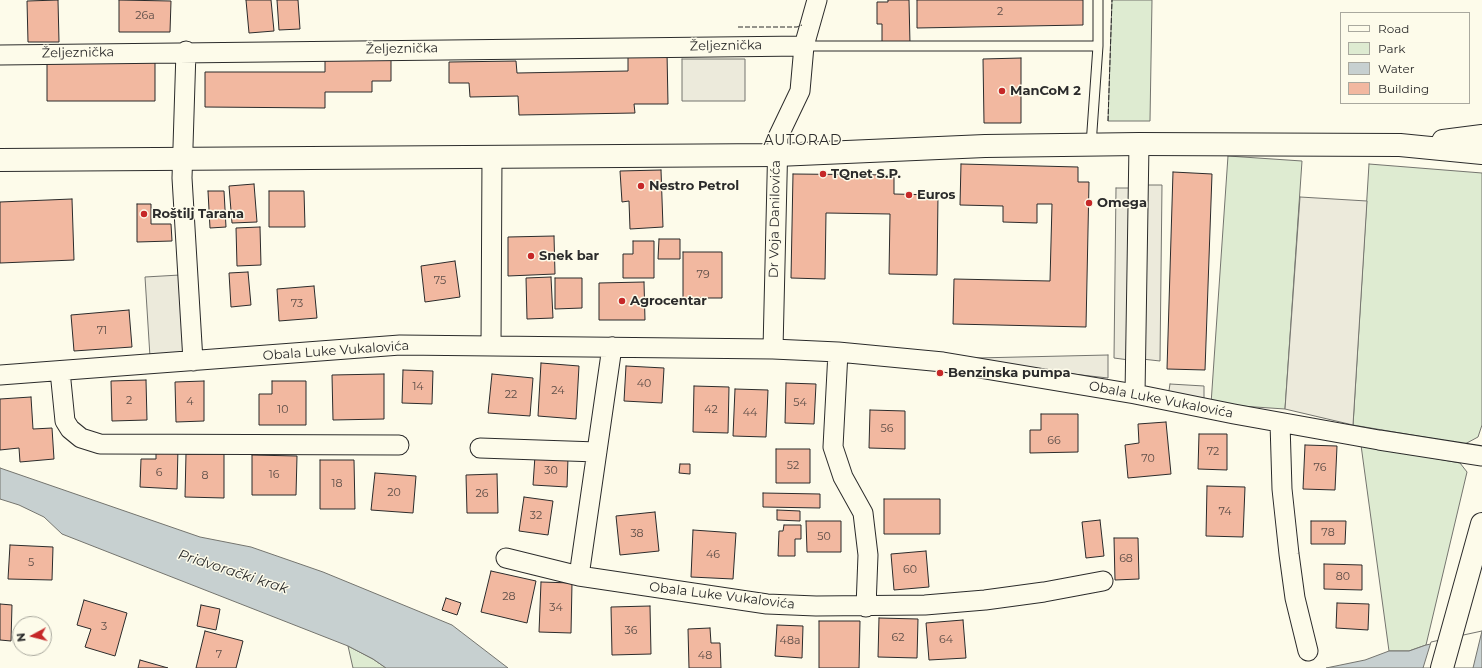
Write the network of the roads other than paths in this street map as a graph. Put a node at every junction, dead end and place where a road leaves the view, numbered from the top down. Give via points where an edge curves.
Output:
1 (816, 0) edge
2 (1098, 0) edge
3 (804, 46) junction
4 (1098, 46) junction
5 (186, 51) junction
6 (0, 55) edge
7 (1482, 136) edge
8 (1139, 144) junction
9 (1091, 145) junction
10 (1400, 145) junction
11 (1482, 154) edge
12 (777, 155) junction
13 (492, 156) junction
14 (182, 158) junction
15 (0, 160) edge
16 (491, 345) junction
17 (612, 347) junction
18 (773, 348) junction
19 (838, 352) junction
20 (193, 361) junction
21 (60, 371) junction
22 (0, 375) edge
23 (1134, 394) junction
24 (1280, 423) junction
25 (399, 444) dead end
26 (480, 448) dead end
27 (597, 452) junction
28 (1482, 456) edge
29 (1482, 524) edge
30 (506, 558) dead end
31 (578, 576) junction
32 (1103, 582) dead end
33 (866, 607) junction
34 (1308, 651) dead end
35 (1442, 668) edge

1 - 3 street, Dr Voja Danilovića
2 - 4 lane
3 - 4 lane
3 - 5 street, Željeznička
3 - 12 street, Dr Voja Danilovića via 800,91 778,137
4 - 9 lane
5 - 6 street, Željeznička
5 - 14 street
7 - 10 street
8 - 9 street
8 - 10 street
8 - 23 street
9 - 12 street via 985,146
10 - 11 street
12 - 13 street
12 - 18 street, Dr Voja Danilovića
13 - 14 street
13 - 16 street
14 - 15 street
14 - 20 street
16 - 17 street, Obala Luke Vukalovića
16 - 20 street, Obala Luke Vukalovića via 400,345
17 - 18 street, Obala Luke Vukalovića
17 - 27 street
18 - 19 street, Obala Luke Vukalovića
19 - 23 street, Obala Luke Vukalovića via 943,362
19 - 33 street via 833,447 843,477 863,512 868,555
20 - 21 street, Obala Luke Vukalovića
21 - 22 street, Obala Luke Vukalovića
21 - 25 street via 65,421 81,438 100,444
23 - 24 street, Obala Luke Vukalovića
24 - 28 street, Obala Luke Vukalovića
24 - 34 street via 1282,489 1289,554 1295,598
26 - 27 street
27 - 31 street
29 - 35 street
30 - 31 street, Obala Luke Vukalovića
31 - 33 street, Obala Luke Vukalovića via 767,604
32 - 33 street, Obala Luke Vukalovića via 985,600

